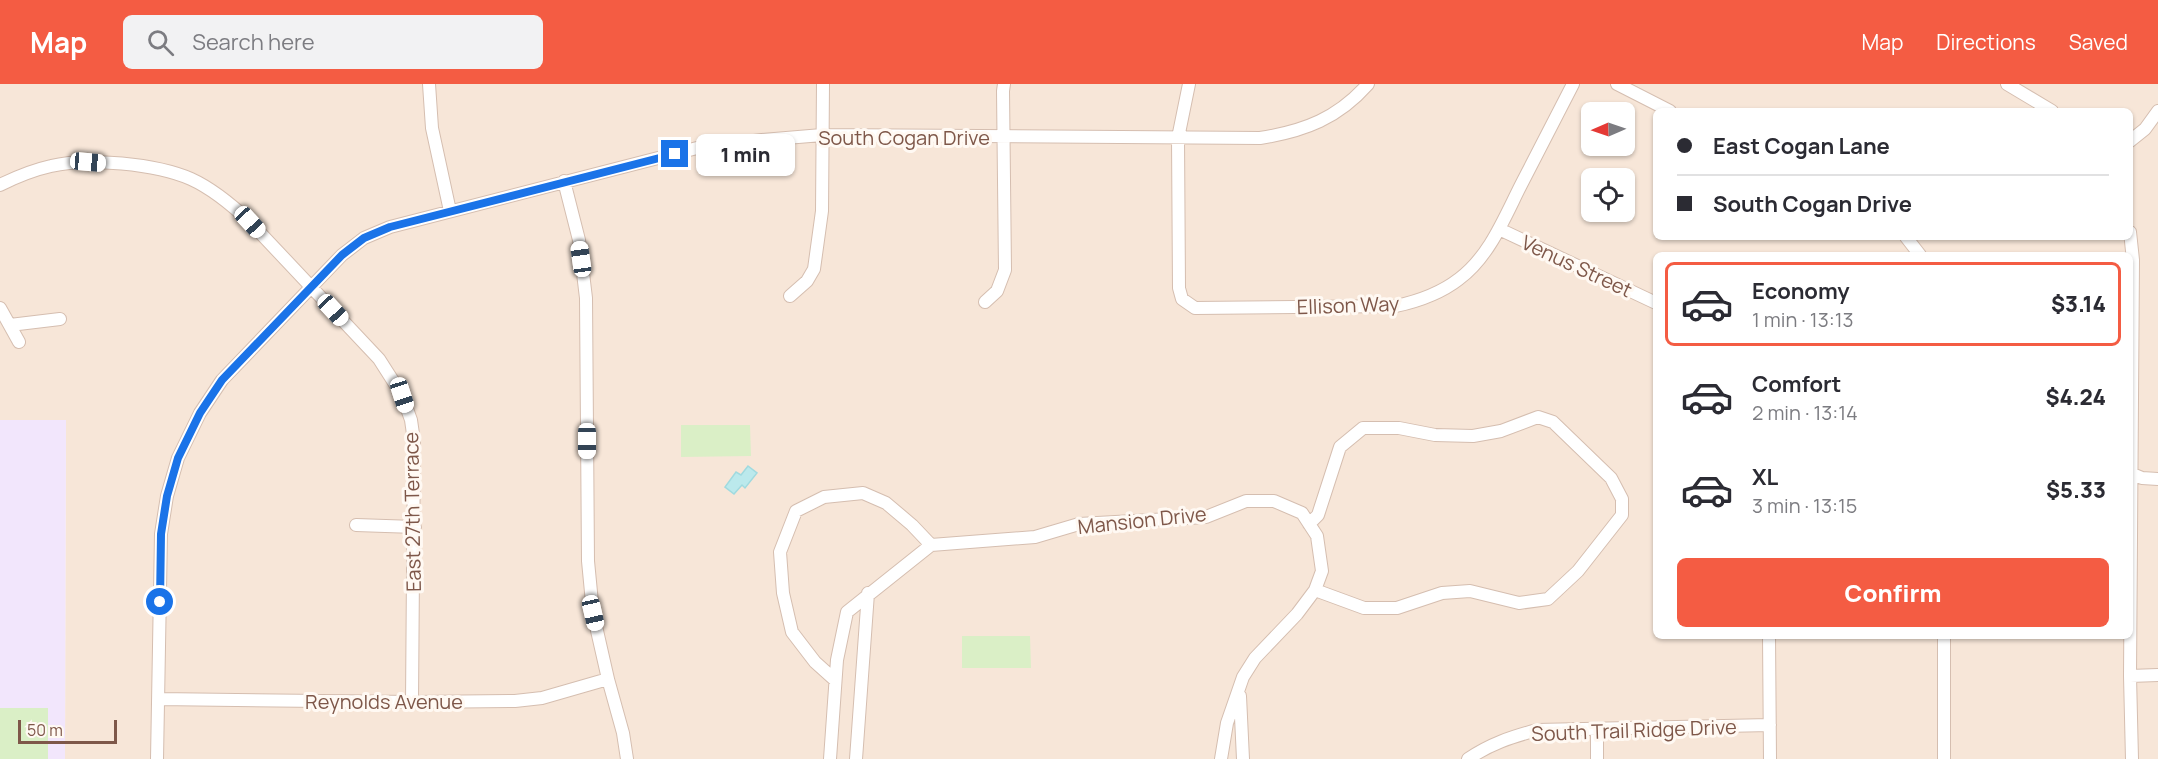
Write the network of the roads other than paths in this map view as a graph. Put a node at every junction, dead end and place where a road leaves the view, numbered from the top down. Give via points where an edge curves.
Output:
1 (429, 84) edge
2 (823, 84) edge
3 (1004, 84) edge
4 (1189, 84) edge
5 (1368, 84) edge
6 (1573, 84) edge
7 (1617, 84) edge
8 (2007, 84) edge
9 (1664, 108) edge
10 (2047, 108) edge
11 (2158, 111) edge
12 (822, 135) junction
13 (1002, 137) junction
14 (1178, 138) junction
15 (2133, 139) edge
16 (564, 181) junction
17 (0, 185) edge
18 (450, 211) junction
19 (1499, 229) junction
20 (1908, 240) edge
21 (1918, 252) edge
22 (310, 286) junction
23 (790, 296) dead end
24 (985, 302) dead end
25 (1653, 302) edge
26 (0, 308) edge
27 (60, 318) dead end
28 (10, 325) junction
29 (19, 342) dead end
30 (2133, 475) edge
31 (2158, 478) edge
32 (1309, 524) junction
33 (356, 525) dead end
34 (415, 527) junction
35 (931, 545) junction
36 (1315, 590) junction
37 (868, 593) junction
38 (1769, 639) edge
39 (1944, 639) edge
40 (2130, 639) edge
41 (2158, 675) edge
42 (2130, 676) junction
43 (1243, 677) junction
44 (608, 679) junction
45 (835, 680) junction
46 (158, 699) junction
47 (412, 702) junction
48 (1770, 725) junction
49 (1597, 729) junction
50 (157, 759) edge
51 (627, 759) edge
52 (830, 759) edge
53 (856, 759) edge
54 (1221, 759) edge
55 (1243, 759) edge
56 (1468, 759) edge
57 (1596, 759) edge
58 (1770, 759) edge
59 (1944, 759) edge
60 (2132, 759) edge

1 - 18 street via 432,128
2 - 12 street
3 - 13 street
4 - 14 street
5 - 14 street, South Cogan Drive via 1327,118 1291,133 1260,138
6 - 19 street, Ellison Way
7 - 9 street
8 - 10 street
11 - 15 street
12 - 13 street, South Cogan Drive
12 - 16 street, South Cogan Drive via 697,148
12 - 23 street via 822,211 814,269
13 - 14 street, South Cogan Drive
13 - 24 street via 1005,270 997,291
14 - 19 street, Ellison Way via 1179,288 1182,299 1196,308 1410,303 1460,278 1480,259
16 - 18 street, South Cogan Drive
16 - 44 street via 579,240 586,298 588,561 593,613
17 - 22 street, East 27th Terrace via 52,165 88,162 158,168 191,179 228,201
18 - 22 street, South Cogan Drive via 364,238
19 - 25 street, Venus Street
20 - 21 street
22 - 34 street, East 27th Terrace via 379,358 402,395 414,441
22 - 46 street, South Cogan Drive via 222,380 178,458 161,534
26 - 28 street
27 - 28 street
28 - 29 street
30 - 31 street
32 - 35 street, Mansion Drive via 1302,513 1274,501 1246,501 1206,517 1079,524 1035,537
32 - 36 street via 1317,536 1322,571
32 - 36 street via 1318,515 1340,447 1363,428 1473,436 1501,431 1538,417 1552,423 1611,478 1622,499 1622,516 1578,571 1548,599 1519,603 1470,591 1442,593 1397,608 1364,608
33 - 34 street
34 - 47 street, East 27th Terrace
35 - 37 street
35 - 45 street via 886,503 863,494 824,497 796,511 780,552 783,593 792,632 814,662
36 - 43 street
37 - 45 street via 847,612
37 - 53 street
38 - 48 street
39 - 59 street
40 - 42 street
41 - 42 street
42 - 60 street
43 - 54 street via 1227,723
43 - 55 street
44 - 47 street, Reynolds Avenue via 542,698
44 - 51 street
45 - 52 street
46 - 47 street, Reynolds Avenue
46 - 50 street, South Cogan Drive
48 - 49 street, South Trail Ridge Drive
48 - 58 street
49 - 56 street, South Trail Ridge Drive via 1536,730 1507,738
49 - 57 street

